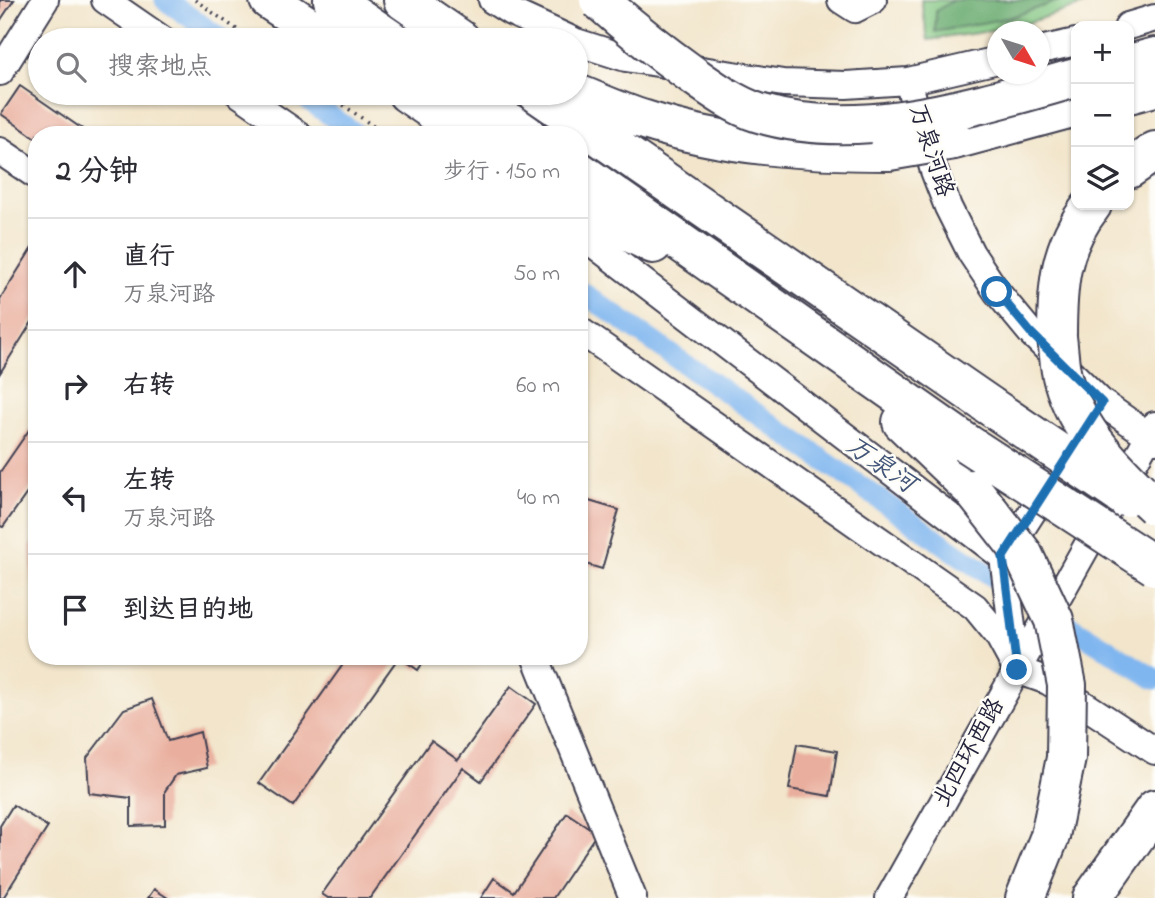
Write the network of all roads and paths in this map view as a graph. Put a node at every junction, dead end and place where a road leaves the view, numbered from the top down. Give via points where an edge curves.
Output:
1 (45, 0) edge
2 (105, 0) edge
3 (195, 0) edge
4 (252, 0) edge
5 (269, 0) edge
6 (333, 0) edge
7 (403, 0) edge
8 (492, 0) edge
9 (599, 0) edge
10 (841, 0) edge
11 (873, 0) edge
12 (1155, 18) edge
13 (1134, 24) edge
14 (146, 28) edge
15 (235, 28) edge
16 (292, 28) edge
17 (311, 28) edge
18 (374, 28) edge
19 (445, 28) edge
20 (545, 28) edge
21 (1071, 43) edge
22 (588, 46) edge
23 (1050, 48) edge
24 (1155, 57) edge
25 (987, 63) edge
26 (1134, 63) edge
27 (0, 72) edge
28 (1071, 79) edge
29 (908, 81) junction
30 (1155, 87) edge
31 (1134, 93) edge
32 (588, 98) edge
33 (256, 105) edge
34 (343, 105) edge
35 (400, 105) edge
36 (424, 105) edge
37 (484, 105) edge
38 (554, 105) edge
39 (1071, 108) edge
40 (286, 126) edge
41 (373, 126) edge
42 (429, 126) edge
43 (454, 126) edge
44 (514, 126) edge
45 (585, 126) edge
46 (588, 128) edge
47 (0, 151) edge
48 (1155, 151) edge
49 (1134, 166) edge
50 (28, 170) edge
51 (588, 177) edge
52 (1089, 210) edge
53 (588, 212) edge
54 (588, 240) edge
55 (759, 296) junction
56 (804, 328) junction
57 (588, 336) edge
58 (1102, 403) junction
59 (1153, 434) edge
60 (1155, 506) edge
61 (1155, 518) edge
62 (1003, 557) junction
63 (1155, 566) edge
64 (1023, 659) junction
65 (539, 665) edge
66 (1155, 751) edge
67 (1155, 809) edge
68 (633, 898) edge
69 (889, 898) edge
70 (1025, 898) edge
71 (1092, 898) edge

1 - 27 street
2 - 14 street
3 - 15 path
4 - 16 street
5 - 17 highway
6 - 18 highway
7 - 19 highway
8 - 20 street, 万泉河路
9 - 28 highway, bridge via 638,35 719,94 757,113 797,121 846,124 942,115
10 - 11 street via 855,9
12 - 13 street
21 - 23 street
22 - 29 street, 万泉河路 via 626,58 783,83
24 - 26 highway
25 - 29 street
29 - 58 street, 万泉河路 via 933,168 971,253 1031,333
30 - 31 highway
32 - 39 highway, bridge via 645,120 714,137 779,148 889,151 954,140
33 - 40 street
34 - 41 path
35 - 42 street
36 - 43 highway
37 - 44 highway
38 - 45 highway, bridge
46 - 61 highway, bridge
47 - 50 street
48 - 49 highway
51 - 55 highway
52 - 60 highway, bridge via 1072,236 1058,285 1057,337 1063,379 1073,406 1109,460
53 - 55 highway
54 - 62 street
55 - 56 highway
56 - 63 highway, bridge via 966,443
56 - 70 highway, bridge via 972,488 1023,554 1054,620 1067,685 1066,758 1050,836
57 - 64 street via 975,607
58 - 59 street, 万泉河路
58 - 62 street
59 - 64 street, 北四环西路
62 - 64 street via 1010,611
64 - 66 street via 1048,681
64 - 69 street, 北四环西路
65 - 68 street
67 - 71 highway

